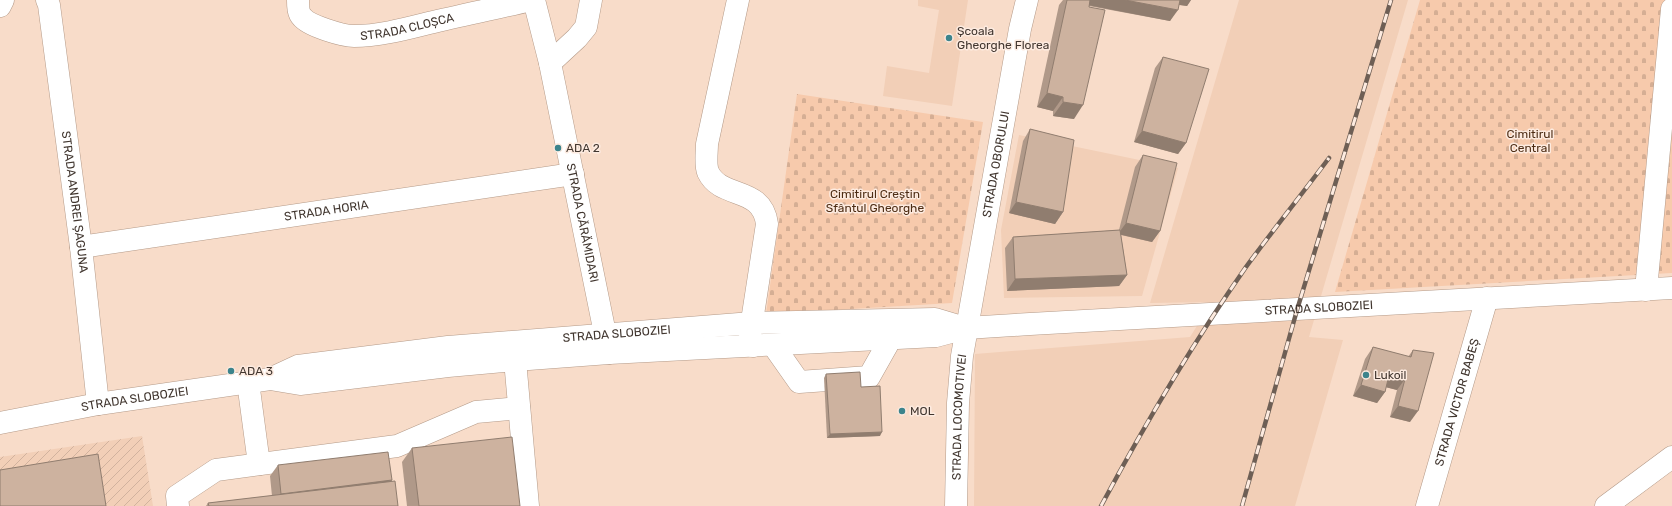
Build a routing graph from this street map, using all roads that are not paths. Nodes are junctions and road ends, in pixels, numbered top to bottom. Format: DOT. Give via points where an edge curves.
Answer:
graph roads {
  1 [pos="3,0"];
  2 [pos="47,0"];
  3 [pos="298,0"];
  4 [pos="533,0"];
  5 [pos="591,0"];
  6 [pos="738,0"];
  7 [pos="1028,0"];
  8 [pos="0,6"];
  9 [pos="1672,9"];
  10 [pos="550,63"];
  11 [pos="573,174"];
  12 [pos="81,247"];
  13 [pos="1672,288"];
  14 [pos="1646,290"];
  15 [pos="1487,298"];
  16 [pos="752,323"];
  17 [pos="966,328"];
  18 [pos="891,338"];
  19 [pos="607,344"];
  20 [pos="763,345"];
  21 [pos="515,360"];
  22 [pos="270,378"];
  23 [pos="248,382"];
  24 [pos="98,404"];
  25 [pos="519,408"];
  26 [pos="0,423"];
  27 [pos="1672,457"];
  28 [pos="259,464"];
  29 [pos="178,506"];
  30 [pos="528,506"];
  31 [pos="956,506"];
  32 [pos="1427,506"];
  33 [pos="1606,506"];
  1 -- 8 [label="street"];
  2 -- 12 [label="street, STRADA ANDREI ȘAGUNA"];
  3 -- 4 [label="street, STRADA CLOȘCA" via="299,11 306,21 352,36 402,29"];
  4 -- 10 [label="street, STRADA CĂRĂMIDARI"];
  5 -- 10 [label="street" via="586,27"];
  6 -- 16 [label="street" via="707,158 708,171 715,182 760,205 766,216 767,224"];
  7 -- 17 [label="street, STRADA OBORULUI" via="1020,28"];
  9 -- 14 [label="street"];
  10 -- 11 [label="street, STRADA CĂRĂMIDARI"];
  11 -- 12 [label="street, STRADA HORIA"];
  11 -- 19 [label="street, STRADA CĂRĂMIDARI"];
  12 -- 24 [label="street, STRADA ANDREI ȘAGUNA"];
  13 -- 14 [label="street, STRADA SLOBOZIEI"];
  14 -- 15 [label="street, STRADA SLOBOZIEI"];
  15 -- 17 [label="street, STRADA SLOBOZIEI"];
  15 -- 32 [label="street, STRADA VICTOR BABEȘ"];
  16 -- 17 [label="street, STRADA SLOBOZIEI" via="935,319"];
  16 -- 19 [label="street, STRADA SLOBOZIEI"];
  16 -- 20 [label="street" via="750,334"];
  17 -- 18 [label="street, STRADA SLOBOZIEI" via="936,336"];
  17 -- 31 [label="street, STRADA LOCOMOTIVEI" via="958,403"];
  18 -- 20 [label="street, STRADA SLOBOZIEI"];
  18 -- 20 [label="street" via="869,377 799,382"];
  19 -- 20 [label="street, STRADA SLOBOZIEI"];
  19 -- 21 [label="street, STRADA SLOBOZIEI"];
  19 -- 22 [label="street, STRADA SLOBOZIEI" via="448,347 298,366"];
  21 -- 22 [label="street, STRADA SLOBOZIEI" via="300,384"];
  21 -- 25 [label="street"];
  22 -- 23 [label="street, STRADA SLOBOZIEI"];
  23 -- 24 [label="street, STRADA SLOBOZIEI"];
  23 -- 28 [label="street"];
  24 -- 26 [label="street, STRADA SLOBOZIEI"];
  25 -- 28 [label="street" via="476,412 397,446"];
  25 -- 30 [label="street"];
  27 -- 33 [label="street"];
  28 -- 29 [label="street" via="216,470 177,496"];
}
